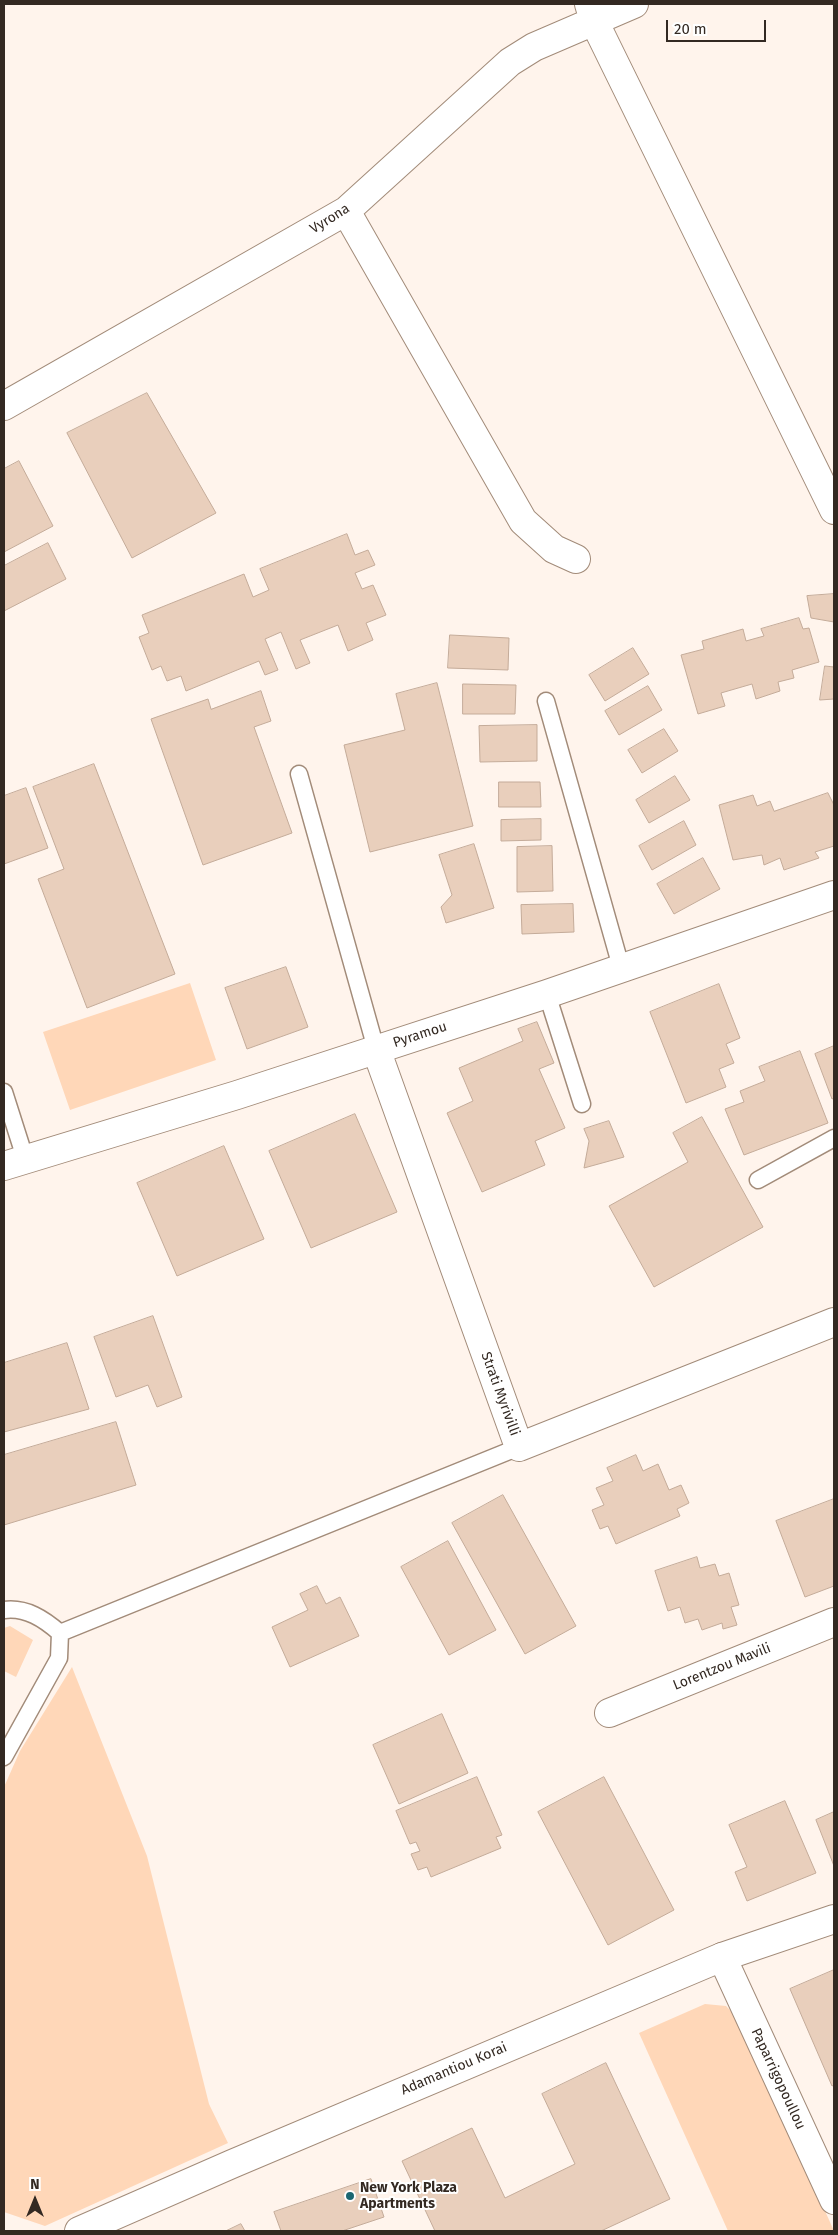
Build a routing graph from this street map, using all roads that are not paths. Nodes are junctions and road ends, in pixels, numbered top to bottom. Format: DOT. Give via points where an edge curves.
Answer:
graph roads {
  1 [pos="634,4"];
  2 [pos="591,12"];
  3 [pos="346,211"];
  4 [pos="4,406"];
  5 [pos="834,510"];
  6 [pos="576,559"];
  7 [pos="546,701"];
  8 [pos="299,774"];
  9 [pos="834,895"];
  10 [pos="621,967"];
  11 [pos="547,994"];
  12 [pos="376,1049"];
  13 [pos="4,1092"];
  14 [pos="582,1104"];
  15 [pos="834,1138"];
  16 [pos="15,1162"];
  17 [pos="758,1180"];
  18 [pos="834,1322"];
  19 [pos="519,1447"];
  20 [pos="4,1610"];
  21 [pos="834,1622"];
  22 [pos="60,1633"];
  23 [pos="609,1713"];
  24 [pos="4,1757"];
  25 [pos="834,1919"];
  26 [pos="722,1957"];
  27 [pos="834,2200"];
  28 [pos="79,2231"];
  1 -- 2 [label="street, Vyrona"];
  2 -- 3 [label="street, Vyrona" via="510,62"];
  2 -- 5 [label="street"];
  3 -- 4 [label="street, Vyrona"];
  3 -- 6 [label="street" via="522,520 554,549"];
  7 -- 10 [label="lane"];
  8 -- 12 [label="lane"];
  9 -- 10 [label="street, Pyramou"];
  10 -- 11 [label="street, Pyramou"];
  11 -- 12 [label="street, Pyramou"];
  11 -- 14 [label="lane"];
  12 -- 16 [label="street, Pyramou"];
  12 -- 19 [label="street, Strati Myrivilli"];
  13 -- 16 [label="lane"];
  15 -- 17 [label="lane"];
  18 -- 19 [label="street, Strati Myrivilli"];
  19 -- 22 [label="lane"];
  20 -- 22 [label="lane" via="27,1612 45,1620"];
  21 -- 23 [label="street, Lorentzou Mavili"];
  22 -- 24 [label="lane" via="59,1658"];
  25 -- 26 [label="street, Adamantiou Korai"];
  26 -- 27 [label="street, Paparrigopoullou"];
  26 -- 28 [label="street, Adamantiou Korai"];
}
